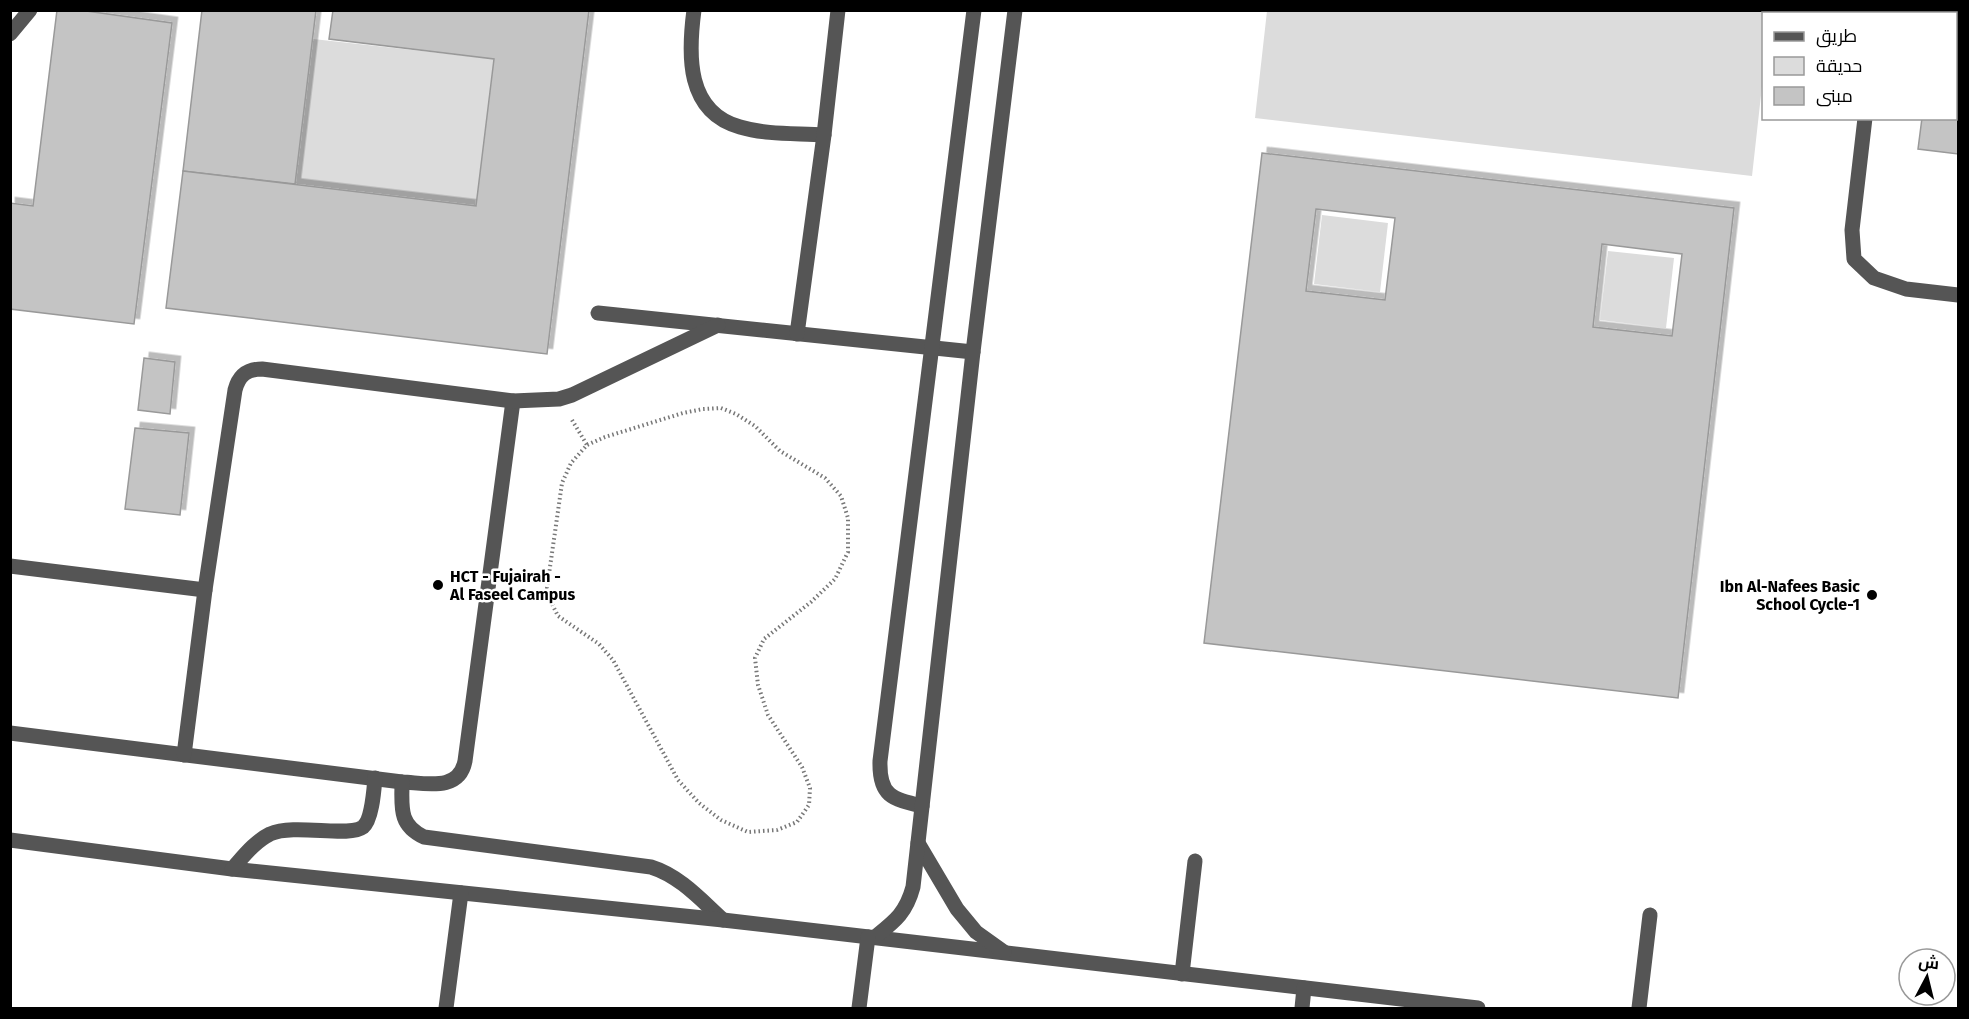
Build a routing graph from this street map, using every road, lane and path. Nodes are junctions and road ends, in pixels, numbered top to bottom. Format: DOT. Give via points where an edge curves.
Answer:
graph roads {
  1 [pos="30,10"];
  2 [pos="694,10"];
  3 [pos="838,10"];
  4 [pos="974,10"];
  5 [pos="1015,10"];
  6 [pos="10,34"];
  7 [pos="1865,120"];
  8 [pos="824,135"];
  9 [pos="1959,295"];
  10 [pos="598,313"];
  11 [pos="718,325"];
  12 [pos="797,334"];
  13 [pos="930,348"];
  14 [pos="972,352"];
  15 [pos="513,401"];
  16 [pos="10,566"];
  17 [pos="206,590"];
  18 [pos="10,733"];
  19 [pos="184,755"];
  20 [pos="375,778"];
  21 [pos="402,782"];
  22 [pos="699,803"];
  23 [pos="922,806"];
  24 [pos="10,840"];
  25 [pos="918,843"];
  26 [pos="1195,861"];
  27 [pos="232,869"];
  28 [pos="461,893"];
  29 [pos="1650,915"];
  30 [pos="723,920"];
  31 [pos="871,937"];
  32 [pos="1007,954"];
  33 [pos="1182,974"];
  34 [pos="1304,988"];
  35 [pos="446,1008"];
  36 [pos="859,1008"];
  37 [pos="1302,1008"];
  38 [pos="1478,1008"];
  39 [pos="1639,1008"];
  1 -- 6 [label="street"];
  2 -- 8 [label="street" via="691,70 699,96 718,117 740,127"];
  3 -- 8 [label="street"];
  4 -- 13 [label="street"];
  5 -- 14 [label="street"];
  7 -- 9 [label="street" via="1852,230 1854,259 1874,278 1906,289"];
  8 -- 12 [label="street"];
  10 -- 11 [label="street"];
  11 -- 12 [label="street"];
  11 -- 15 [label="street" via="572,395"];
  12 -- 13 [label="street"];
  13 -- 14 [label="street"];
  13 -- 23 [label="street" via="880,777 886,791 898,800"];
  14 -- 23 [label="street"];
  15 -- 17 [label="street" via="262,369 244,373 235,390"];
  15 -- 21 [label="street" via="464,768 448,783"];
  16 -- 17 [label="street"];
  17 -- 19 [label="street"];
  18 -- 19 [label="street"];
  19 -- 20 [label="street"];
  20 -- 21 [label="street"];
  20 -- 27 [label="street" via="368,821 362,828 281,830 256,843"];
  21 -- 30 [label="street" via="404,818 424,837 662,870"];
  22 -- 22 [label="path" via="678,780 613,660 599,644 558,616 547,588 562,483 571,462 587,445 683,413 721,408 755,426 780,451 825,478 841,496 848,518 848,552 835,579 764,639 755,658 758,685 768,715 802,767 810,788 809,805 797,822 777,830 748,832 721,820"];
  23 -- 25 [label="street"];
  24 -- 27 [label="street"];
  25 -- 31 [label="street" via="908,905"];
  25 -- 32 [label="street" via="969,924"];
  26 -- 33 [label="street"];
  27 -- 28 [label="street"];
  28 -- 30 [label="street"];
  28 -- 35 [label="street"];
  29 -- 39 [label="street"];
  30 -- 31 [label="street"];
  31 -- 32 [label="street"];
  31 -- 36 [label="street"];
  32 -- 33 [label="street"];
  33 -- 34 [label="street"];
  34 -- 37 [label="street"];
  34 -- 38 [label="street"];
}
